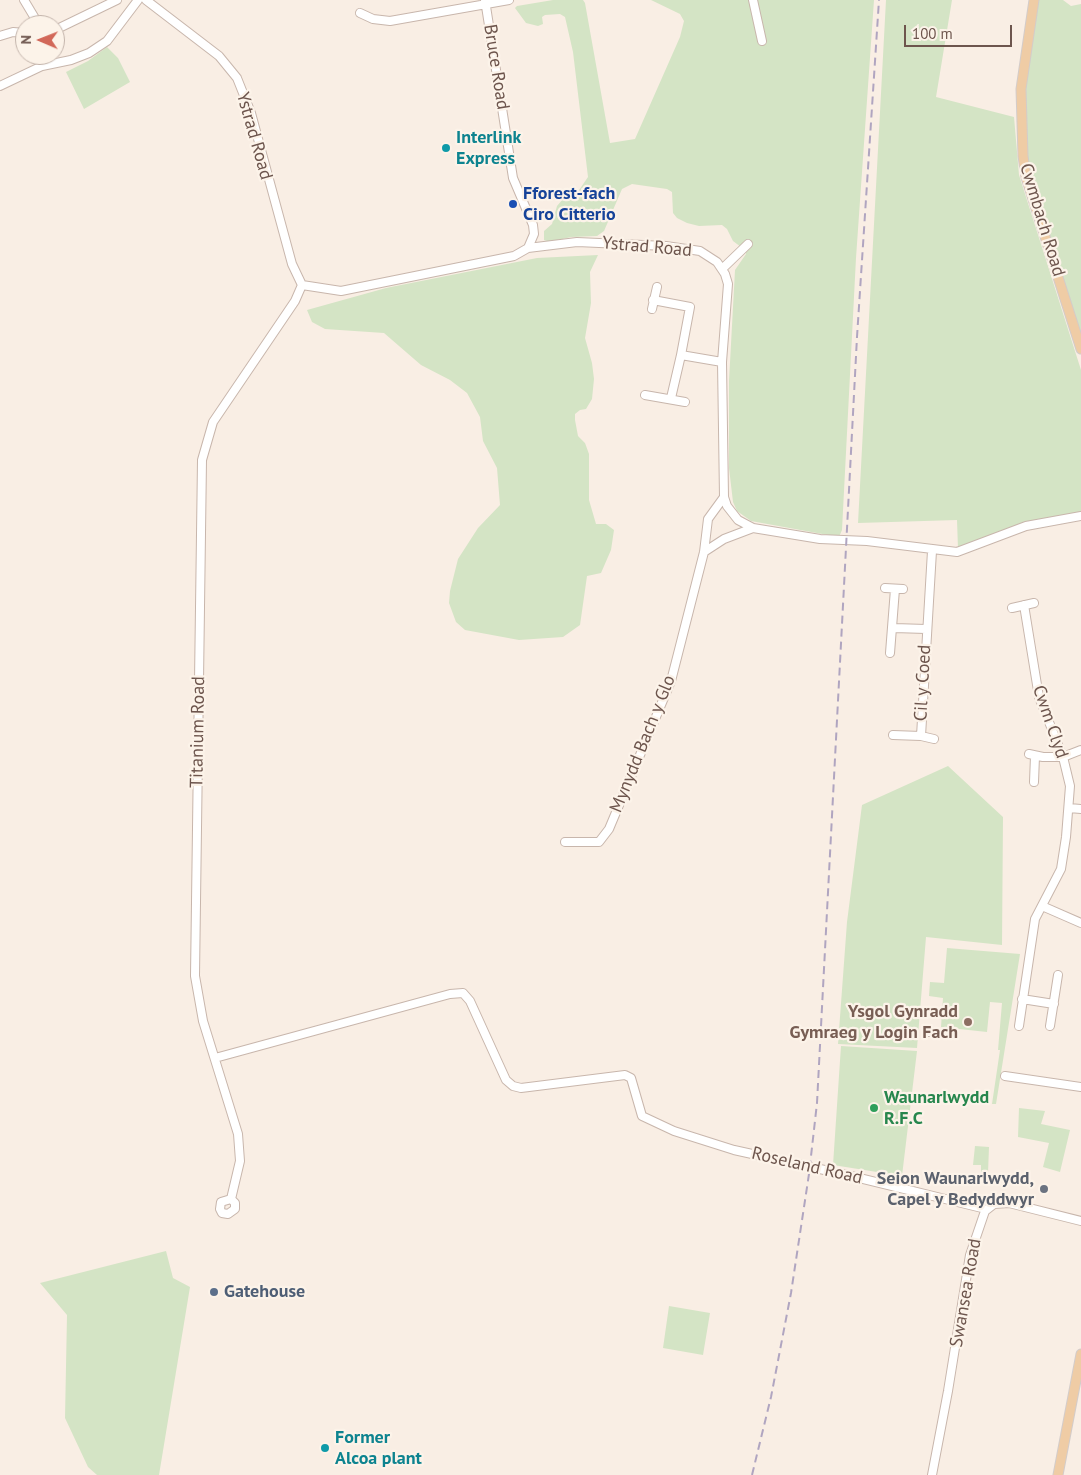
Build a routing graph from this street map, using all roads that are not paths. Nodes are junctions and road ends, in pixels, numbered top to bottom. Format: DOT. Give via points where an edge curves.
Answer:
graph roads {
  1 [pos="24,0"];
  2 [pos="117,0"];
  3 [pos="138,0"];
  4 [pos="146,0"];
  5 [pos="509,0"];
  6 [pos="753,0"];
  7 [pos="1034,0"];
  8 [pos="485,2"];
  9 [pos="360,13"];
  10 [pos="33,15"];
  11 [pos="65,25"];
  12 [pos="15,32"];
  13 [pos="0,36"];
  14 [pos="762,42"];
  15 [pos="0,86"];
  16 [pos="748,244"];
  17 [pos="528,248"];
  18 [pos="722,269"];
  19 [pos="302,285"];
  20 [pos="656,287"];
  21 [pos="653,300"];
  22 [pos="652,309"];
  23 [pos="1081,349"];
  24 [pos="681,355"];
  25 [pos="722,362"];
  26 [pos="645,395"];
  27 [pos="671,398"];
  28 [pos="685,402"];
  29 [pos="724,497"];
  30 [pos="1081,516"];
  31 [pos="753,528"];
  32 [pos="932,551"];
  33 [pos="704,552"];
  34 [pos="885,588"];
  35 [pos="1034,603"];
  36 [pos="1024,605"];
  37 [pos="1012,608"];
  38 [pos="894,628"];
  39 [pos="926,629"];
  40 [pos="890,653"];
  41 [pos="893,735"];
  42 [pos="921,736"];
  43 [pos="934,740"];
  44 [pos="1081,750"];
  45 [pos="1063,757"];
  46 [pos="1034,782"];
  47 [pos="1069,808"];
  48 [pos="1081,809"];
  49 [pos="565,842"];
  50 [pos="1042,906"];
  51 [pos="1081,923"];
  52 [pos="1058,975"];
  53 [pos="1022,999"];
  54 [pos="1054,1004"];
  55 [pos="1019,1026"];
  56 [pos="1050,1026"];
  57 [pos="215,1058"];
  58 [pos="1005,1076"];
  59 [pos="1081,1087"];
  60 [pos="232,1199"];
  61 [pos="985,1211"];
  62 [pos="1081,1221"];
  63 [pos="1081,1354"];
  64 [pos="932,1475"];
  65 [pos="1058,1475"];
  1 -- 10 [label="street"];
  2 -- 11 [label="street"];
  3 -- 15 [label="street" via="107,41 89,54 42,66"];
  4 -- 19 [label="street, Ystrad Road" via="219,56 237,78 251,113 292,264"];
  5 -- 8 [label="street"];
  6 -- 14 [label="street"];
  7 -- 23 [label="main road, Cwmbach Road" via="1021,89 1023,156 1026,177"];
  8 -- 9 [label="street" via="390,20 373,19"];
  8 -- 17 [label="street, Bruce Road" via="513,178 533,225 534,234"];
  12 -- 13 [label="street"];
  16 -- 18 [label="street"];
  17 -- 18 [label="street, Ystrad Road" via="590,242 666,246 700,251"];
  17 -- 19 [label="street, Ystrad Road" via="514,256 341,291"];
  18 -- 25 [label="street" via="729,292"];
  19 -- 57 [label="street, Titanium Road" via="295,301 213,422 202,460 195,976 203,1021"];
  20 -- 21 [label="street"];
  21 -- 22 [label="street"];
  21 -- 24 [label="street" via="691,303"];
  24 -- 25 [label="street"];
  24 -- 27 [label="street"];
  25 -- 29 [label="street"];
  26 -- 27 [label="street"];
  27 -- 28 [label="street"];
  29 -- 31 [label="street" via="738,520"];
  29 -- 33 [label="street, Mynydd Bach y Glo" via="708,519"];
  30 -- 32 [label="street" via="1026,526 957,552"];
  31 -- 32 [label="street"];
  31 -- 33 [label="street" via="724,539"];
  32 -- 39 [label="street, Cil y Coed"];
  33 -- 49 [label="street, Mynydd Bach y Glo" via="671,681 609,829 599,842"];
  34 -- 38 [label="street, Cil y Coed" via="899,589"];
  35 -- 36 [label="street"];
  36 -- 37 [label="street"];
  36 -- 45 [label="street, Cwm Clyd" via="1039,697"];
  38 -- 39 [label="street, Cil y Coed"];
  38 -- 40 [label="street, Cil y Coed"];
  39 -- 42 [label="street, Cil y Coed"];
  41 -- 42 [label="street, Cil y Coed"];
  42 -- 43 [label="street, Cil y Coed"];
  44 -- 45 [label="street"];
  45 -- 46 [label="street" via="1032,755"];
  45 -- 47 [label="street, Cwm Clyd" via="1070,786"];
  47 -- 48 [label="street"];
  47 -- 50 [label="street, Cwm Clyd" via="1061,869"];
  50 -- 51 [label="street"];
  50 -- 53 [label="street, Cwm Clyd" via="1035,919"];
  52 -- 54 [label="street"];
  53 -- 54 [label="street"];
  53 -- 55 [label="street, Cwm Clyd"];
  54 -- 56 [label="street"];
  57 -- 60 [label="street, Titanium Road" via="240,1144"];
  57 -- 61 [label="street, Roseland Road" via="463,993 506,1080 513,1086 521,1088 625,1075 630,1078 642,1116 674,1131 726,1147"];
  58 -- 59 [label="street" via="1013,1081"];
  61 -- 62 [label="street" via="994,1204 1009,1203"];
  61 -- 64 [label="street, Swansea Road" via="970,1255"];
  63 -- 65 [label="main road"];
}
